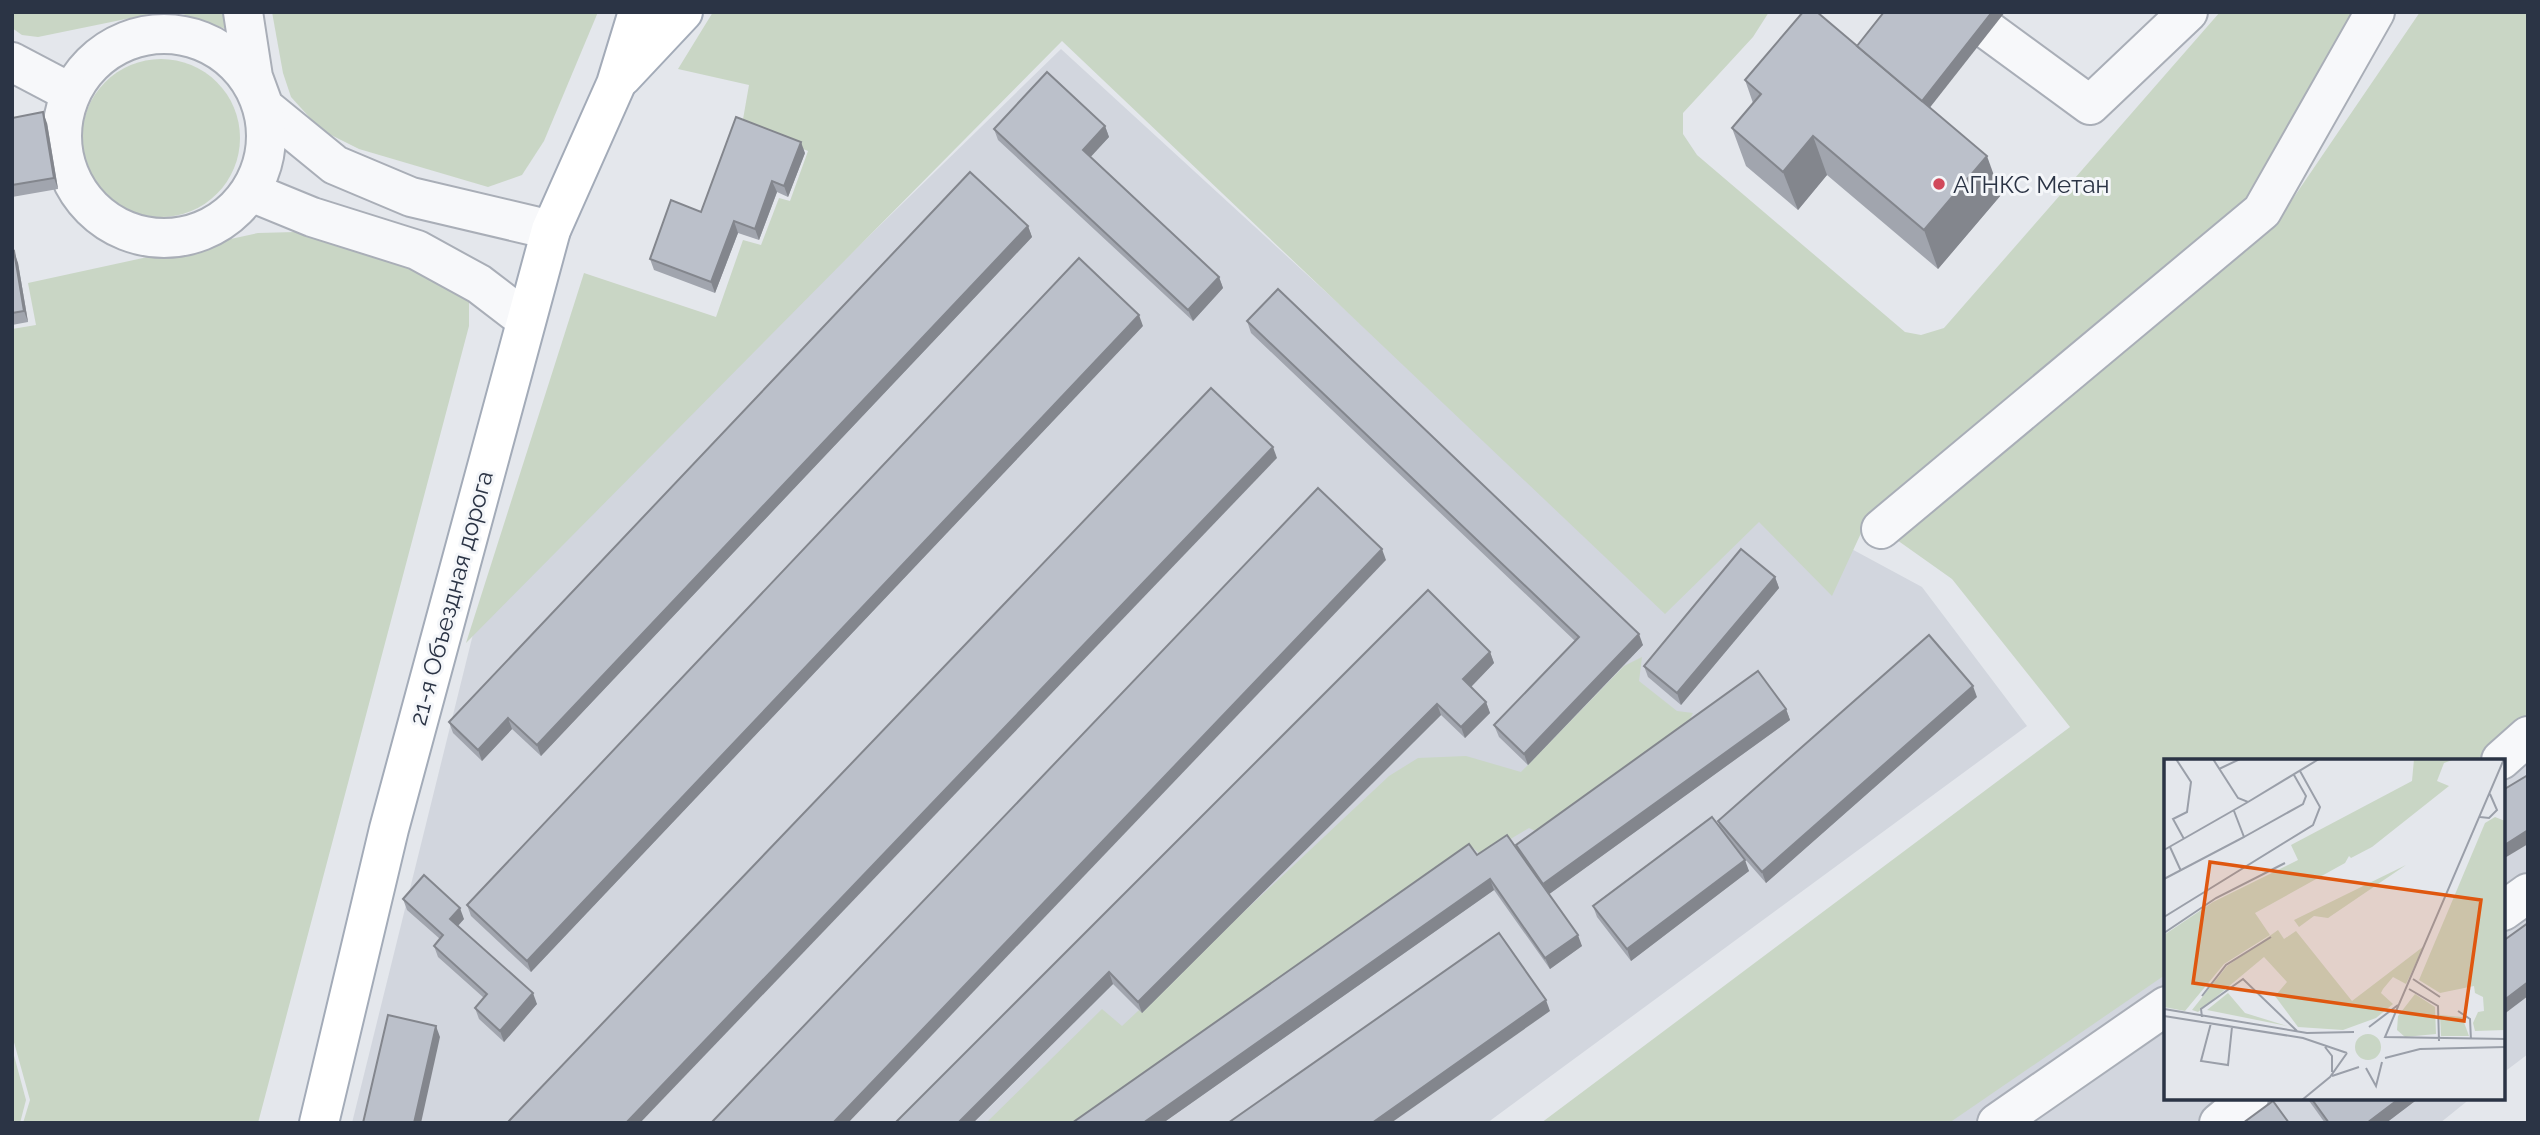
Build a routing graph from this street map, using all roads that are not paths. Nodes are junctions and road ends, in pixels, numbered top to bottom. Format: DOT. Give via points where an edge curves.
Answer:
graph roads {
  1 [pos="243,12"];
  2 [pos="637,12"];
  3 [pos="682,12"];
  4 [pos="1963,12"];
  5 [pos="2188,12"];
  6 [pos="2375,12"];
  7 [pos="12,62"];
  8 [pos="616,84"];
  9 [pos="69,92"];
  10 [pos="264,107"];
  11 [pos="251,192"];
  12 [pos="551,230"];
  13 [pos="526,320"];
  14 [pos="1881,529"];
  15 [pos="2528,736"];
  16 [pos="2503,759"];
  17 [pos="2528,893"];
  18 [pos="2505,910"];
  19 [pos="2164,1007"];
  20 [pos="2247,1100"];
  21 [pos="319,1123"];
  22 [pos="1997,1123"];
  23 [pos="2219,1123"];
  1 -- 10 [label="lane" via="253,77"];
  2 -- 8 [label="main road"];
  3 -- 8 [label="main road"];
  4 -- 5 [label="lane" via="2090,105"];
  6 -- 14 [label="lane" via="2262,211"];
  7 -- 9 [label="lane"];
  8 -- 12 [label="main road, 21-я Объездная дорога"];
  9 -- 10 [label="lane" via="101,53 146,33 197,37 239,64"];
  9 -- 11 [label="lane" via="60,142 75,191 113,226 163,239 201,230 213,227"];
  10 -- 11 [label="lane" via="268,136 263,166"];
  10 -- 12 [label="lane" via="335,165 411,197"];
  11 -- 13 [label="lane" via="416,250 479,284"];
  12 -- 13 [label="main road, 21-я Объездная дорога"];
  13 -- 21 [label="main road, 21-я Объездная дорога" via="393,816"];
  15 -- 16 [label="lane"];
  17 -- 18 [label="lane"];
  19 -- 22 [label="lane"];
  20 -- 23 [label="lane"];
}
